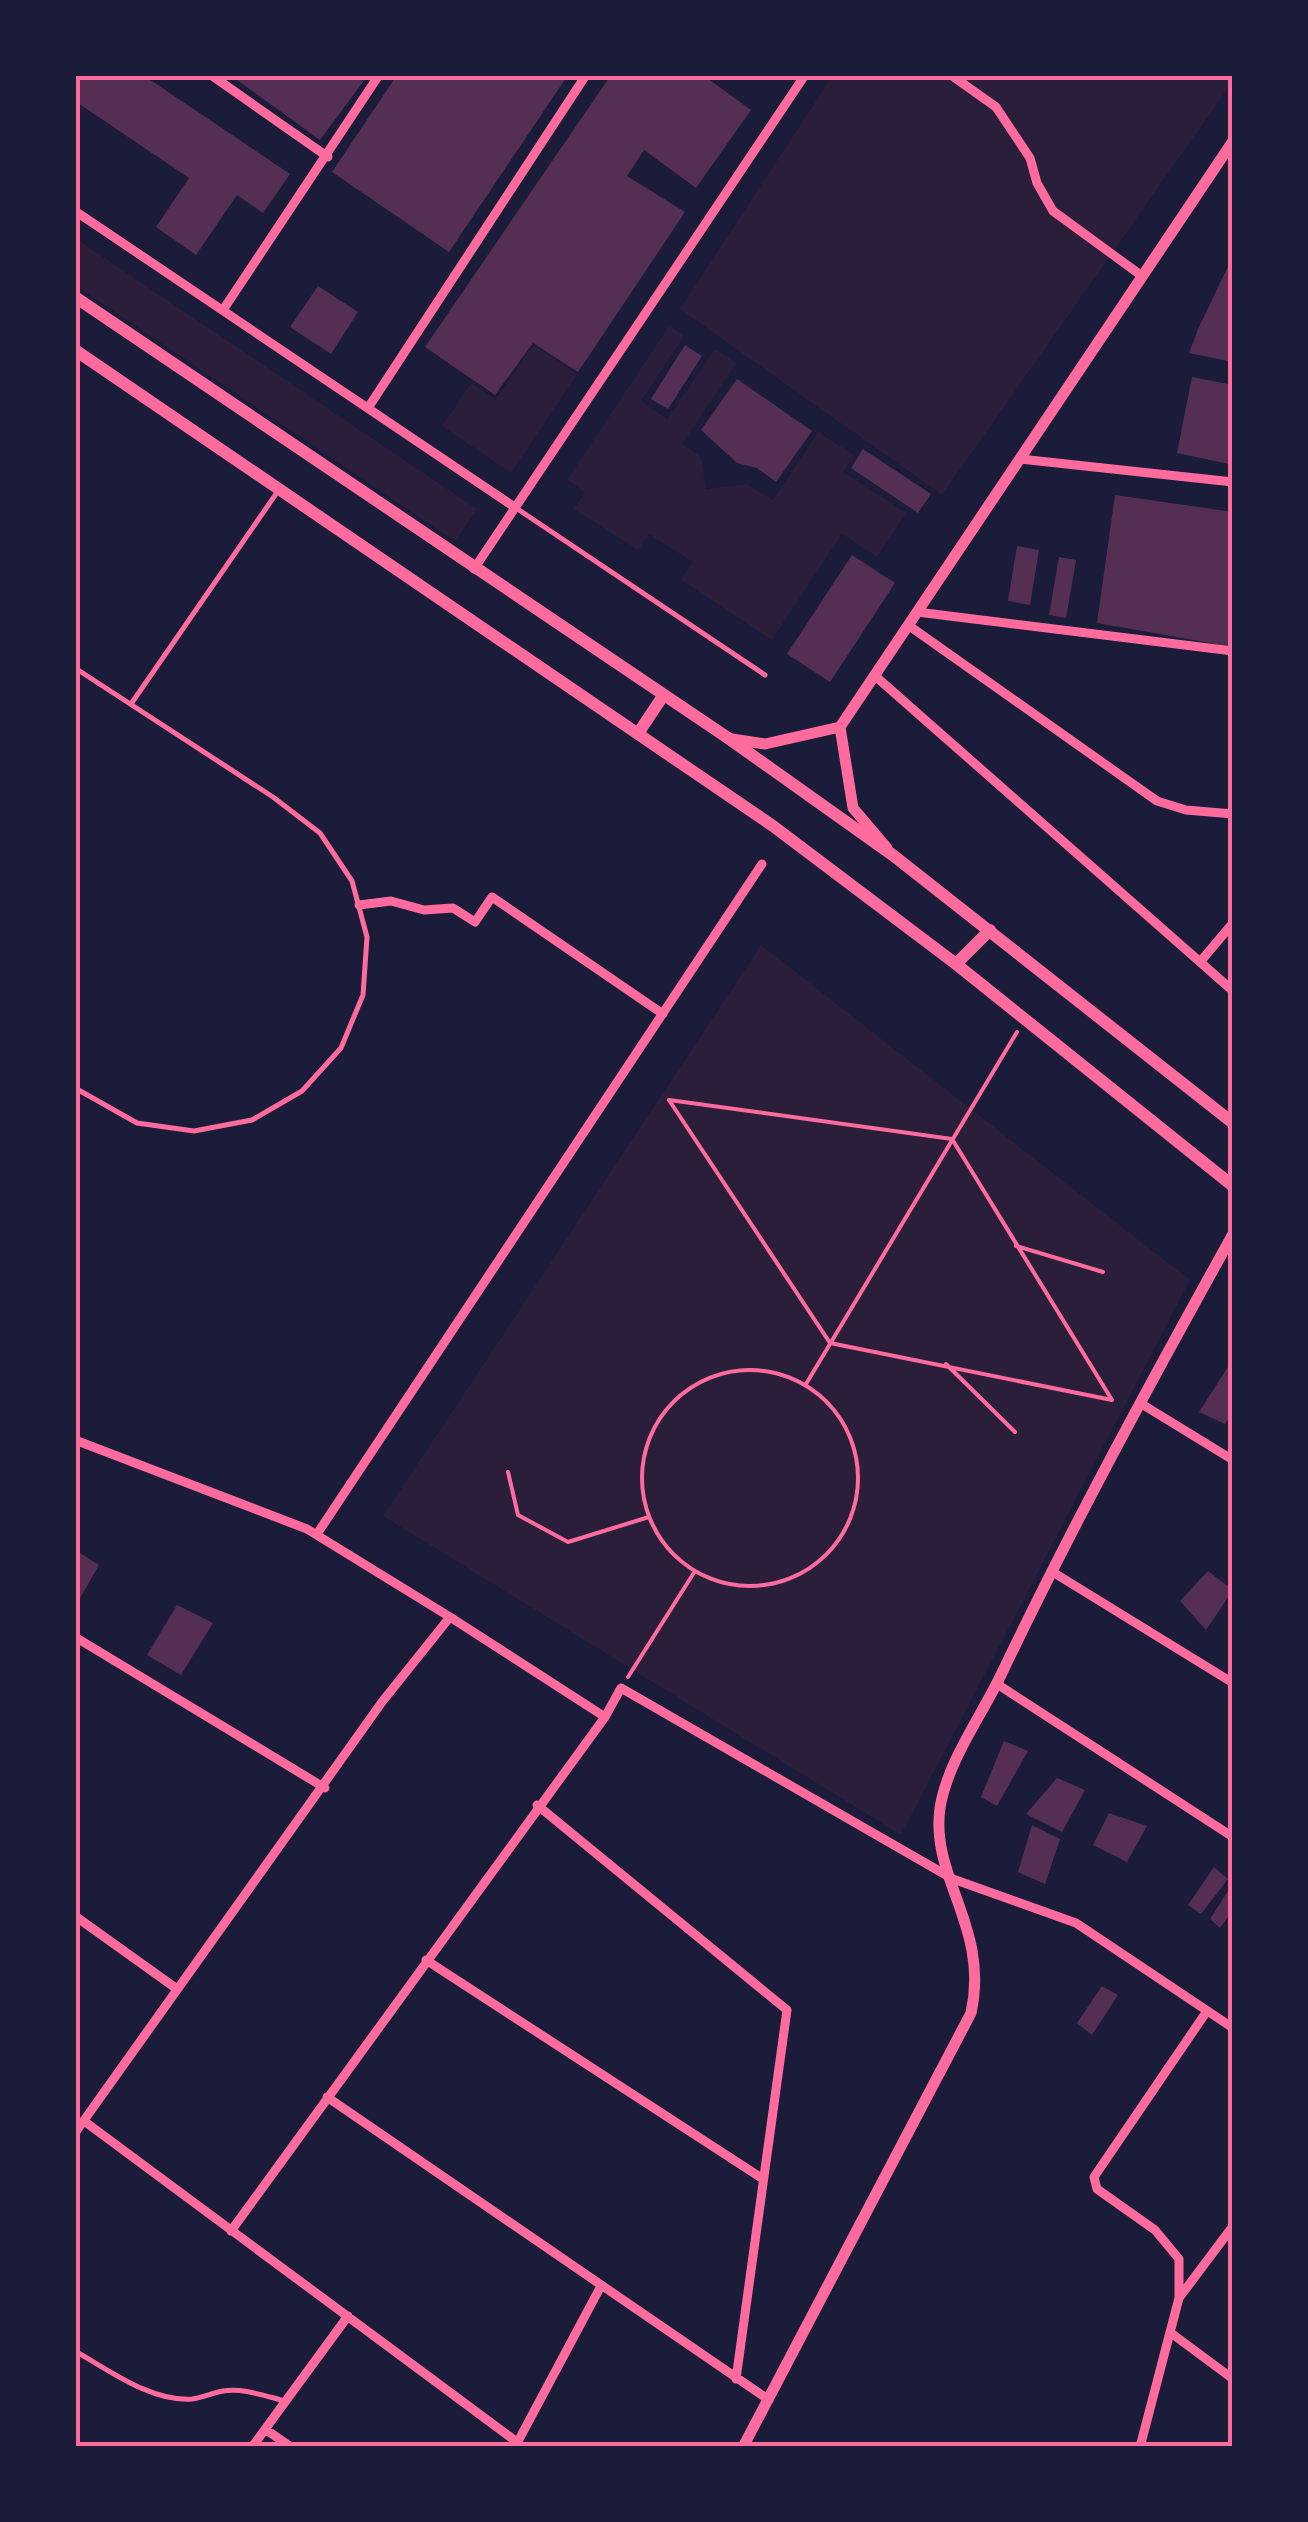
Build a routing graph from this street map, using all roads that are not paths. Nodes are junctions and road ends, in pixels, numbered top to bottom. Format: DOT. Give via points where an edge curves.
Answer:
graph roads {
  1 [pos="210,75"];
  2 [pos="379,75"];
  3 [pos="586,75"];
  4 [pos="805,75"];
  5 [pos="951,75"];
  6 [pos="1233,141"];
  7 [pos="1229,153"];
  8 [pos="328,157"];
  9 [pos="75,211"];
  10 [pos="1142,276"];
  11 [pos="75,298"];
  12 [pos="222,310"];
  13 [pos="75,350"];
  14 [pos="368,408"];
  15 [pos="1020,459"];
  16 [pos="1233,482"];
  17 [pos="279,488"];
  18 [pos="516,508"];
  19 [pos="474,568"];
  20 [pos="916,612"];
  21 [pos="908,626"];
  22 [pos="1233,651"];
  23 [pos="75,668"];
  24 [pos="765,674"];
  25 [pos="874,675"];
  26 [pos="663,696"];
  27 [pos="130,705"];
  28 [pos="840,727"];
  29 [pos="639,732"];
  30 [pos="728,738"];
  31 [pos="1233,814"];
  32 [pos="894,856"];
  33 [pos="762,864"];
  34 [pos="359,905"];
  35 [pos="1233,923"];
  36 [pos="990,930"];
  37 [pos="1200,962"];
  38 [pos="956,964"];
  39 [pos="1233,991"];
  40 [pos="662,1014"];
  41 [pos="75,1088"];
  42 [pos="1233,1123"];
  43 [pos="1233,1186"];
  44 [pos="1233,1234"];
  45 [pos="1140,1403"];
  46 [pos="75,1440"];
  47 [pos="1233,1460"];
  48 [pos="317,1534"];
  49 [pos="1051,1570"];
  50 [pos="450,1617"];
  51 [pos="75,1637"];
  52 [pos="1233,1683"];
  53 [pos="996,1684"];
  54 [pos="605,1717"];
  55 [pos="325,1788"];
  56 [pos="537,1805"];
  57 [pos="1233,1838"];
  58 [pos="953,1879"];
  59 [pos="75,1916"];
  60 [pos="426,1960"];
  61 [pos="177,1989"];
  62 [pos="1207,2011"];
  63 [pos="1233,2028"];
  64 [pos="328,2097"];
  65 [pos="84,2121"];
  66 [pos="75,2133"];
  67 [pos="763,2179"];
  68 [pos="1233,2226"];
  69 [pos="232,2231"];
  70 [pos="601,2286"];
  71 [pos="1179,2298"];
  72 [pos="348,2316"];
  73 [pos="1171,2333"];
  74 [pos="75,2351"];
  75 [pos="736,2379"];
  76 [pos="1233,2380"];
  77 [pos="769,2400"];
  78 [pos="285,2401"];
  79 [pos="265,2428"];
  80 [pos="516,2445"];
  81 [pos="252,2447"];
  82 [pos="291,2447"];
  83 [pos="743,2447"];
  84 [pos="1140,2447"];
  1 -- 8 [label="street"];
  2 -- 8 [label="street"];
  3 -- 14 [label="street"];
  4 -- 18 [label="street"];
  5 -- 10 [label="street" via="996,107 1030,158 1052,211"];
  6 -- 7 [label="street"];
  7 -- 10 [label="street"];
  8 -- 12 [label="street"];
  9 -- 12 [label="street"];
  10 -- 15 [label="street"];
  11 -- 19 [label="main road"];
  12 -- 14 [label="street"];
  13 -- 17 [label="main road"];
  14 -- 18 [label="street"];
  15 -- 16 [label="street"];
  15 -- 20 [label="street"];
  17 -- 27 [label="lane"];
  17 -- 29 [label="main road"];
  18 -- 19 [label="street"];
  18 -- 24 [label="lane"];
  19 -- 26 [label="main road"];
  20 -- 21 [label="street"];
  20 -- 22 [label="street"];
  21 -- 25 [label="street"];
  21 -- 31 [label="street" via="1157,801"];
  23 -- 27 [label="lane"];
  25 -- 28 [label="street"];
  25 -- 37 [label="street"];
  26 -- 29 [label="main road"];
  26 -- 30 [label="main road"];
  27 -- 34 [label="lane" via="320,832 352,881"];
  28 -- 30 [label="street" via="765,744"];
  28 -- 32 [label="street" via="853,808"];
  29 -- 38 [label="main road"];
  30 -- 32 [label="main road"];
  32 -- 36 [label="main road"];
  33 -- 40 [label="street"];
  34 -- 40 [label="street" via="392,901 424,910 453,908 476,922 492,897"];
  34 -- 41 [label="lane" via="368,937 363,994 341,1048 302,1091 252,1120 194,1131 137,1123"];
  35 -- 37 [label="street"];
  36 -- 38 [label="main road"];
  36 -- 42 [label="main road"];
  37 -- 39 [label="street"];
  38 -- 43 [label="main road"];
  40 -- 48 [label="street"];
  44 -- 45 [label="street"];
  45 -- 47 [label="street"];
  45 -- 49 [label="street"];
  46 -- 48 [label="street"];
  48 -- 50 [label="street"];
  49 -- 52 [label="street"];
  49 -- 53 [label="street"];
  50 -- 54 [label="street"];
  50 -- 55 [label="street"];
  51 -- 55 [label="street"];
  53 -- 57 [label="street"];
  53 -- 58 [label="street" via="940,1805 940,1844"];
  54 -- 56 [label="street"];
  54 -- 58 [label="street" via="621,1688"];
  55 -- 61 [label="street"];
  56 -- 60 [label="street"];
  56 -- 67 [label="street" via="786,2010"];
  58 -- 62 [label="street" via="1076,1923"];
  58 -- 77 [label="street" via="977,1967 972,2014"];
  59 -- 61 [label="street"];
  60 -- 64 [label="street"];
  60 -- 67 [label="street"];
  61 -- 65 [label="street"];
  62 -- 63 [label="street"];
  62 -- 71 [label="street" via="1094,2176 1097,2189 1155,2230 1179,2259"];
  64 -- 69 [label="street"];
  64 -- 70 [label="street"];
  65 -- 66 [label="street"];
  65 -- 69 [label="street"];
  67 -- 75 [label="street"];
  68 -- 71 [label="street"];
  69 -- 72 [label="street"];
  70 -- 75 [label="street"];
  70 -- 80 [label="street"];
  71 -- 73 [label="street"];
  72 -- 78 [label="street"];
  72 -- 80 [label="street"];
  73 -- 76 [label="street"];
  73 -- 84 [label="street"];
  74 -- 78 [label="lane" via="167,2396 191,2399 226,2390"];
  75 -- 77 [label="street"];
  77 -- 83 [label="street"];
  78 -- 79 [label="street"];
  79 -- 81 [label="street"];
  79 -- 82 [label="street"];
}
